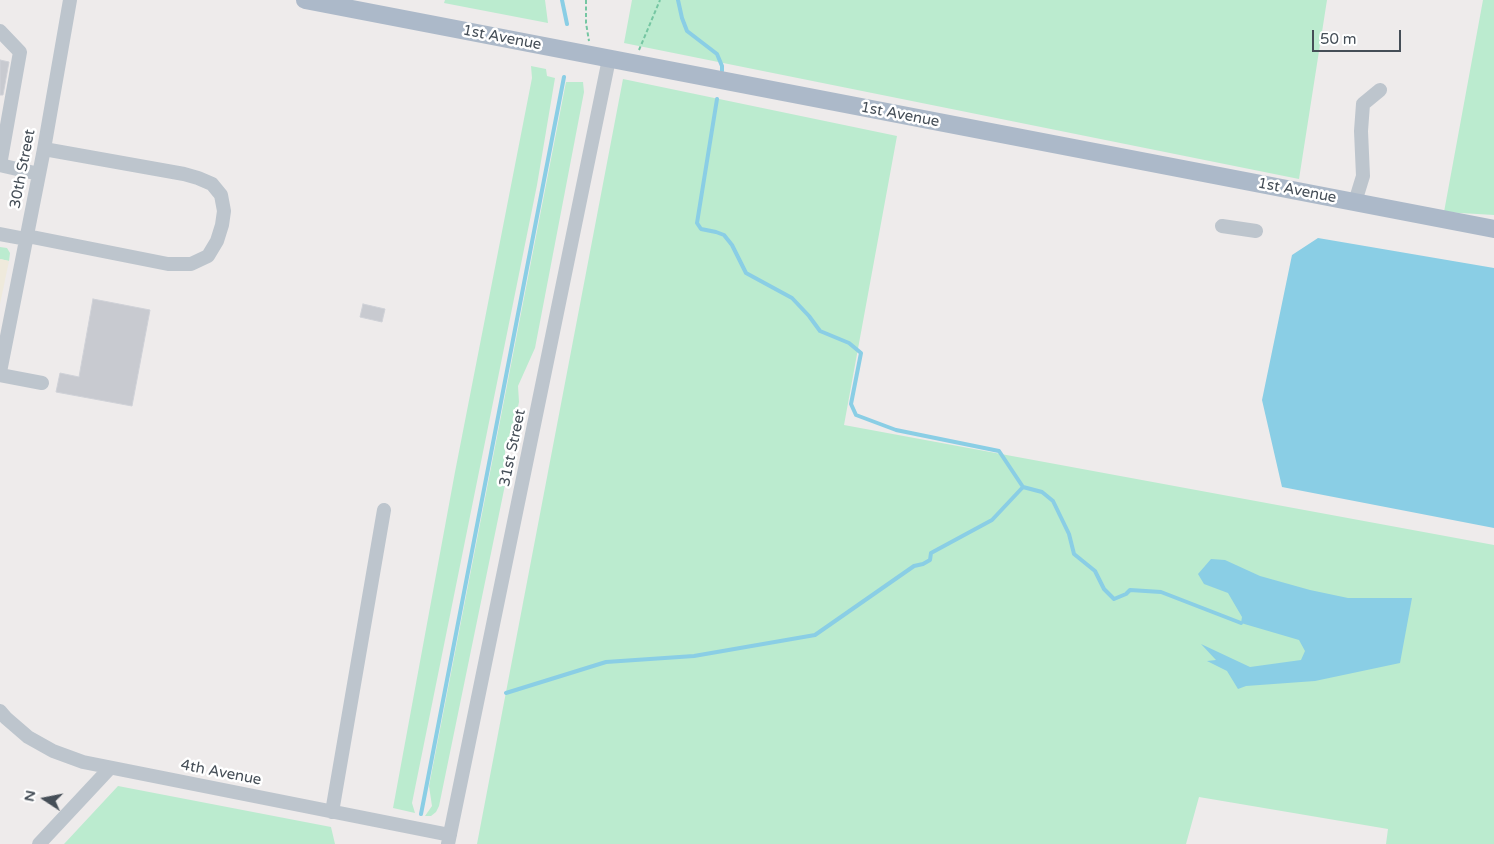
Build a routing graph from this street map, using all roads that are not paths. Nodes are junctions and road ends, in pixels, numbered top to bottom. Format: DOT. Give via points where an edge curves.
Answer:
graph roads {
  1 [pos="70,0"];
  2 [pos="305,0"];
  3 [pos="364,6"];
  4 [pos="0,30"];
  5 [pos="609,59"];
  6 [pos="1380,90"];
  7 [pos="44,149"];
  8 [pos="39,174"];
  9 [pos="1354,202"];
  10 [pos="1222,226"];
  11 [pos="1494,229"];
  12 [pos="1256,231"];
  13 [pos="0,234"];
  14 [pos="27,238"];
  15 [pos="0,374"];
  16 [pos="42,383"];
  17 [pos="384,510"];
  18 [pos="0,711"];
  19 [pos="110,768"];
  20 [pos="332,812"];
  21 [pos="449,840"];
  22 [pos="39,844"];
  1 -- 7 [label="street, 30th Street"];
  2 -- 3 [label="main road, 1st Avenue"];
  3 -- 5 [label="main road, 1st Avenue"];
  4 -- 8 [label="street" via="20,52 0,165"];
  5 -- 9 [label="main road, 1st Avenue"];
  5 -- 21 [label="street, 31st Street"];
  6 -- 9 [label="street" via="1363,104 1363,176"];
  7 -- 8 [label="street, 30th Street"];
  7 -- 14 [label="street" via="198,178 212,184 221,195 222,225 208,256 191,264 168,264"];
  8 -- 14 [label="street, 30th Street"];
  9 -- 11 [label="main road, 1st Avenue"];
  10 -- 12 [label="street"];
  13 -- 14 [label="street"];
  14 -- 15 [label="street, 30th Street"];
  15 -- 16 [label="street"];
  17 -- 20 [label="street"];
  18 -- 19 [label="street, 4th Avenue" via="28,737 53,751"];
  19 -- 20 [label="street, 4th Avenue"];
  19 -- 22 [label="street"];
  20 -- 21 [label="street, 4th Avenue"];
}
